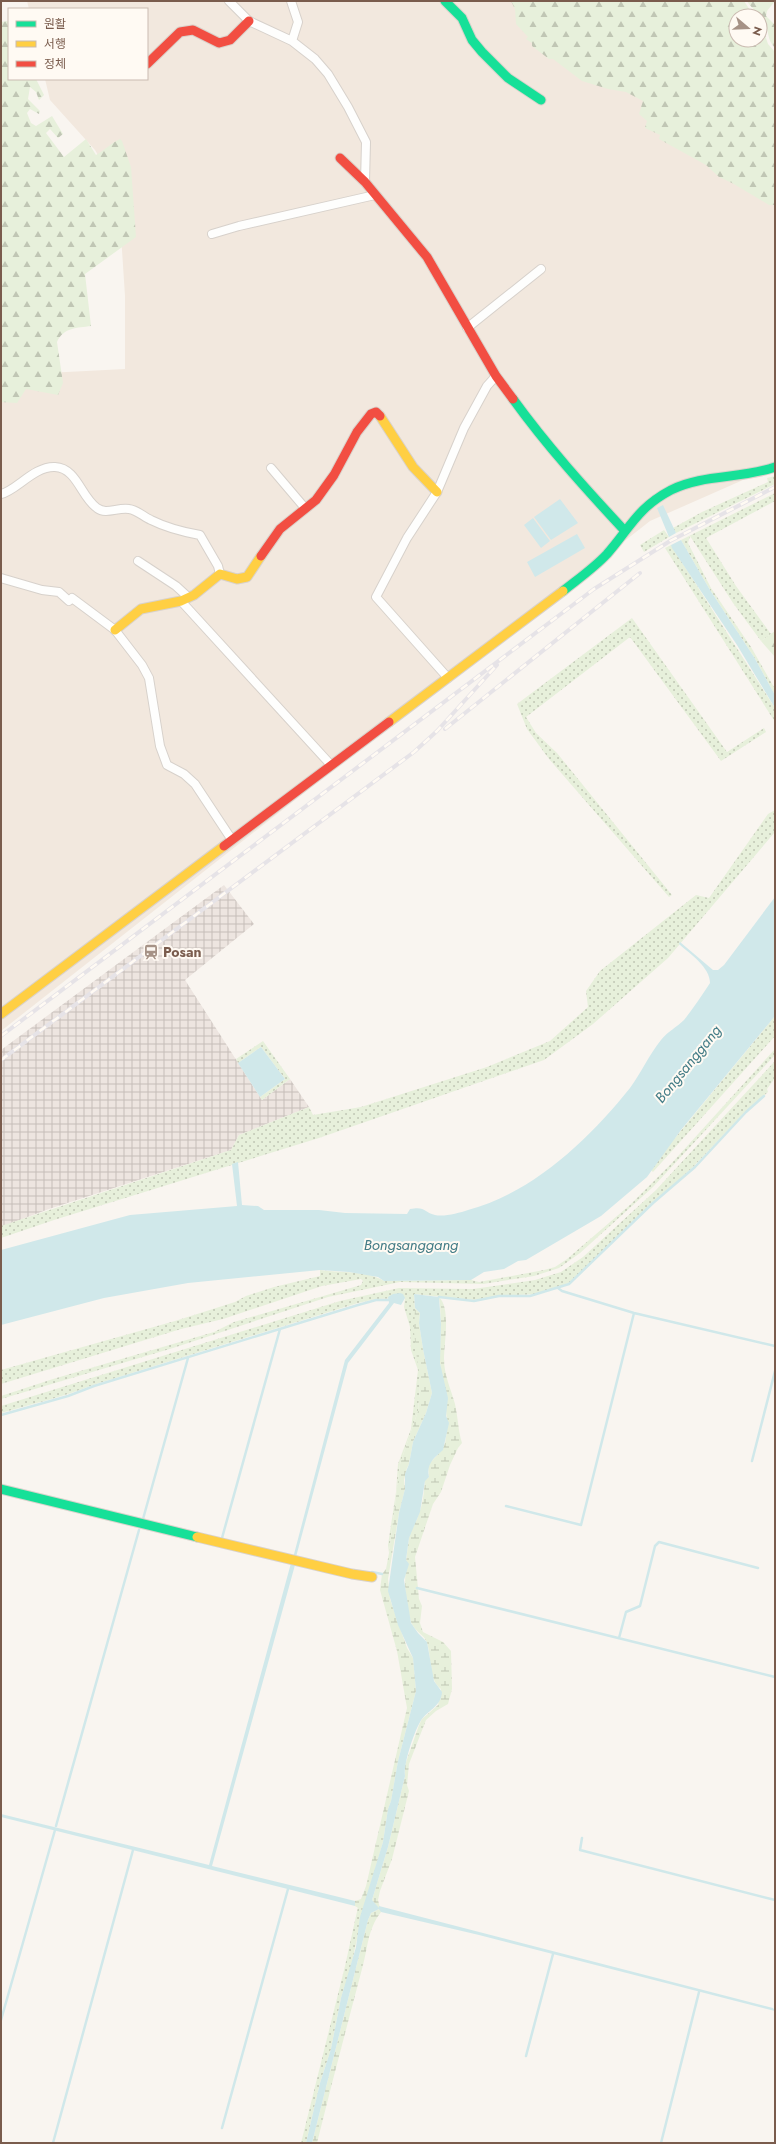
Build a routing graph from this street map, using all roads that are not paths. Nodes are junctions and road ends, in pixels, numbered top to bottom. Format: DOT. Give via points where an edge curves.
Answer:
graph roads {
  1 [pos="229,1"];
  2 [pos="291,1"];
  3 [pos="445,1"];
  4 [pos="249,21"];
  5 [pos="292,41"];
  6 [pos="148,63"];
  7 [pos="541,100"];
  8 [pos="340,158"];
  9 [pos="364,182"];
  10 [pos="375,195"];
  11 [pos="212,234"];
  12 [pos="541,269"];
  13 [pos="467,328"];
  14 [pos="496,376"];
  15 [pos="775,467"];
  16 [pos="271,468"];
  17 [pos="437,492"];
  18 [pos="1,494"];
  19 [pos="305,508"];
  20 [pos="624,530"];
  21 [pos="138,560"];
  22 [pos="220,574"];
  23 [pos="1,578"];
  24 [pos="184,599"];
  25 [pos="114,630"];
  26 [pos="448,678"];
  27 [pos="331,765"];
  28 [pos="232,840"];
  29 [pos="1,1014"];
  30 [pos="1,1488"];
  31 [pos="372,1577"];
  1 -- 4 [label="street"];
  2 -- 5 [label="street" via="298,22"];
  3 -- 7 [label="street" via="462,18 472,40 482,52 508,78"];
  4 -- 5 [label="street"];
  4 -- 6 [label="street" via="230,40 219,43 193,30 180,32"];
  5 -- 9 [label="street" via="315,59 328,74 366,142"];
  8 -- 9 [label="street"];
  9 -- 10 [label="street"];
  10 -- 11 [label="street"];
  10 -- 13 [label="street" via="427,258"];
  12 -- 13 [label="street"];
  13 -- 14 [label="street"];
  14 -- 17 [label="street" via="487,386 464,428"];
  14 -- 20 [label="street" via="534,428"];
  15 -- 20 [label="street" via="758,474 691,483 674,489 638,514"];
  16 -- 19 [label="street"];
  17 -- 19 [label="street" via="424,482 376,412 371,414 357,432 325,489"];
  17 -- 26 [label="street" via="407,538 376,597"];
  18 -- 22 [label="street" via="37,472 54,467 63,469 72,475 90,503 98,510 109,512 131,509 175,530 200,535"];
  19 -- 22 [label="street" via="276,533 246,577 238,579"];
  20 -- 26 [label="street" via="591,570"];
  21 -- 24 [label="street" via="176,586"];
  22 -- 24 [label="street"];
  23 -- 25 [label="street" via="59,592 69,601 72,598"];
  24 -- 25 [label="street" via="141,609"];
  24 -- 27 [label="street"];
  25 -- 28 [label="street" via="142,665 149,678 160,746 167,765 184,774 195,784"];
  26 -- 27 [label="street"];
  27 -- 28 [label="street"];
  28 -- 29 [label="street"];
  30 -- 31 [label="street"];
}
